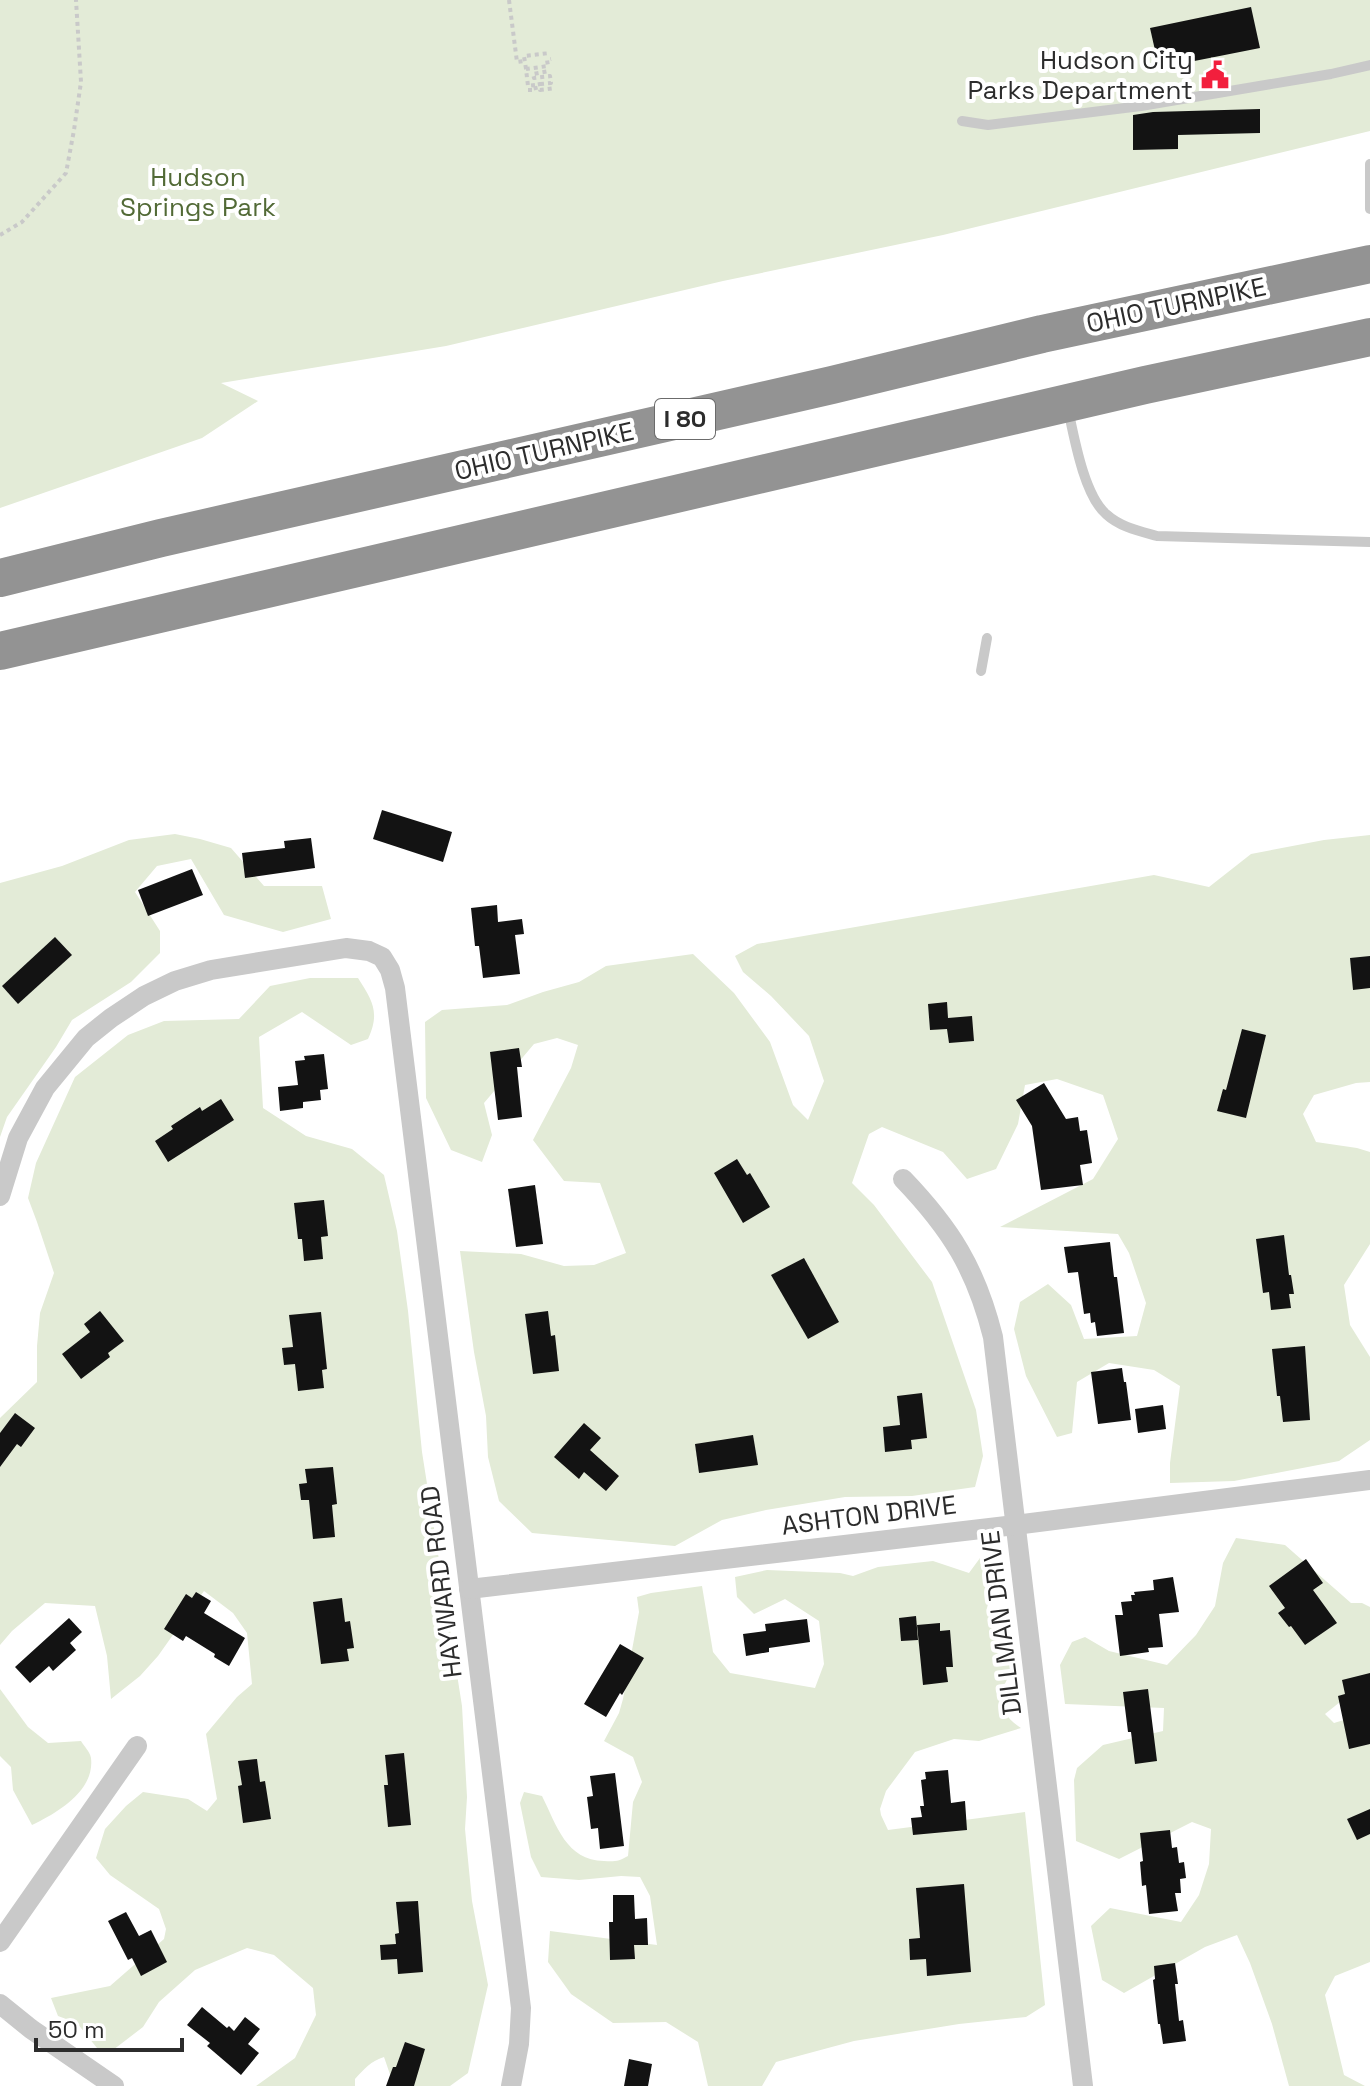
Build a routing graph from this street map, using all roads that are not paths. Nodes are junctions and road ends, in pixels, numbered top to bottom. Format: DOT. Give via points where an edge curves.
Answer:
graph roads {
  1 [pos="1370,65"];
  2 [pos="962,121"];
  3 [pos="1370,164"];
  4 [pos="1370,209"];
  5 [pos="1370,264"];
  6 [pos="1370,337"];
  7 [pos="1067,403"];
  8 [pos="1370,542"];
  9 [pos="0,578"];
  10 [pos="987,638"];
  11 [pos="0,651"];
  12 [pos="981,671"];
  13 [pos="903,1179"];
  14 [pos="0,1196"];
  15 [pos="1370,1480"];
  16 [pos="1015,1525"];
  17 [pos="469,1589"];
  18 [pos="137,1746"];
  19 [pos="0,1942"];
  20 [pos="0,2004"];
  21 [pos="114,2086"];
  22 [pos="511,2086"];
  23 [pos="1083,2086"];
  1 -- 2 [label="lane" via="1141,106 988,125"];
  3 -- 4 [label="lane"];
  5 -- 9 [label="highway, OHIO TURNPIKE / I 80" via="1042,334"];
  6 -- 7 [label="highway"];
  7 -- 8 [label="lane" via="1090,489 1104,513 1124,526 1157,536"];
  7 -- 11 [label="highway"];
  10 -- 12 [label="lane"];
  13 -- 16 [label="street, DILLMAN DRIVE" via="963,1254 985,1305"];
  14 -- 17 [label="street, HAYWARD ROAD" via="18,1138 45,1088 86,1038 144,996 187,977 247,963 346,948 382,957 395,988"];
  15 -- 16 [label="street, ASHTON DRIVE"];
  16 -- 17 [label="street, ASHTON DRIVE"];
  16 -- 23 [label="street, DILLMAN DRIVE"];
  17 -- 22 [label="street, HAYWARD ROAD" via="521,2008"];
  18 -- 19 [label="street"];
  20 -- 21 [label="street"];
}
